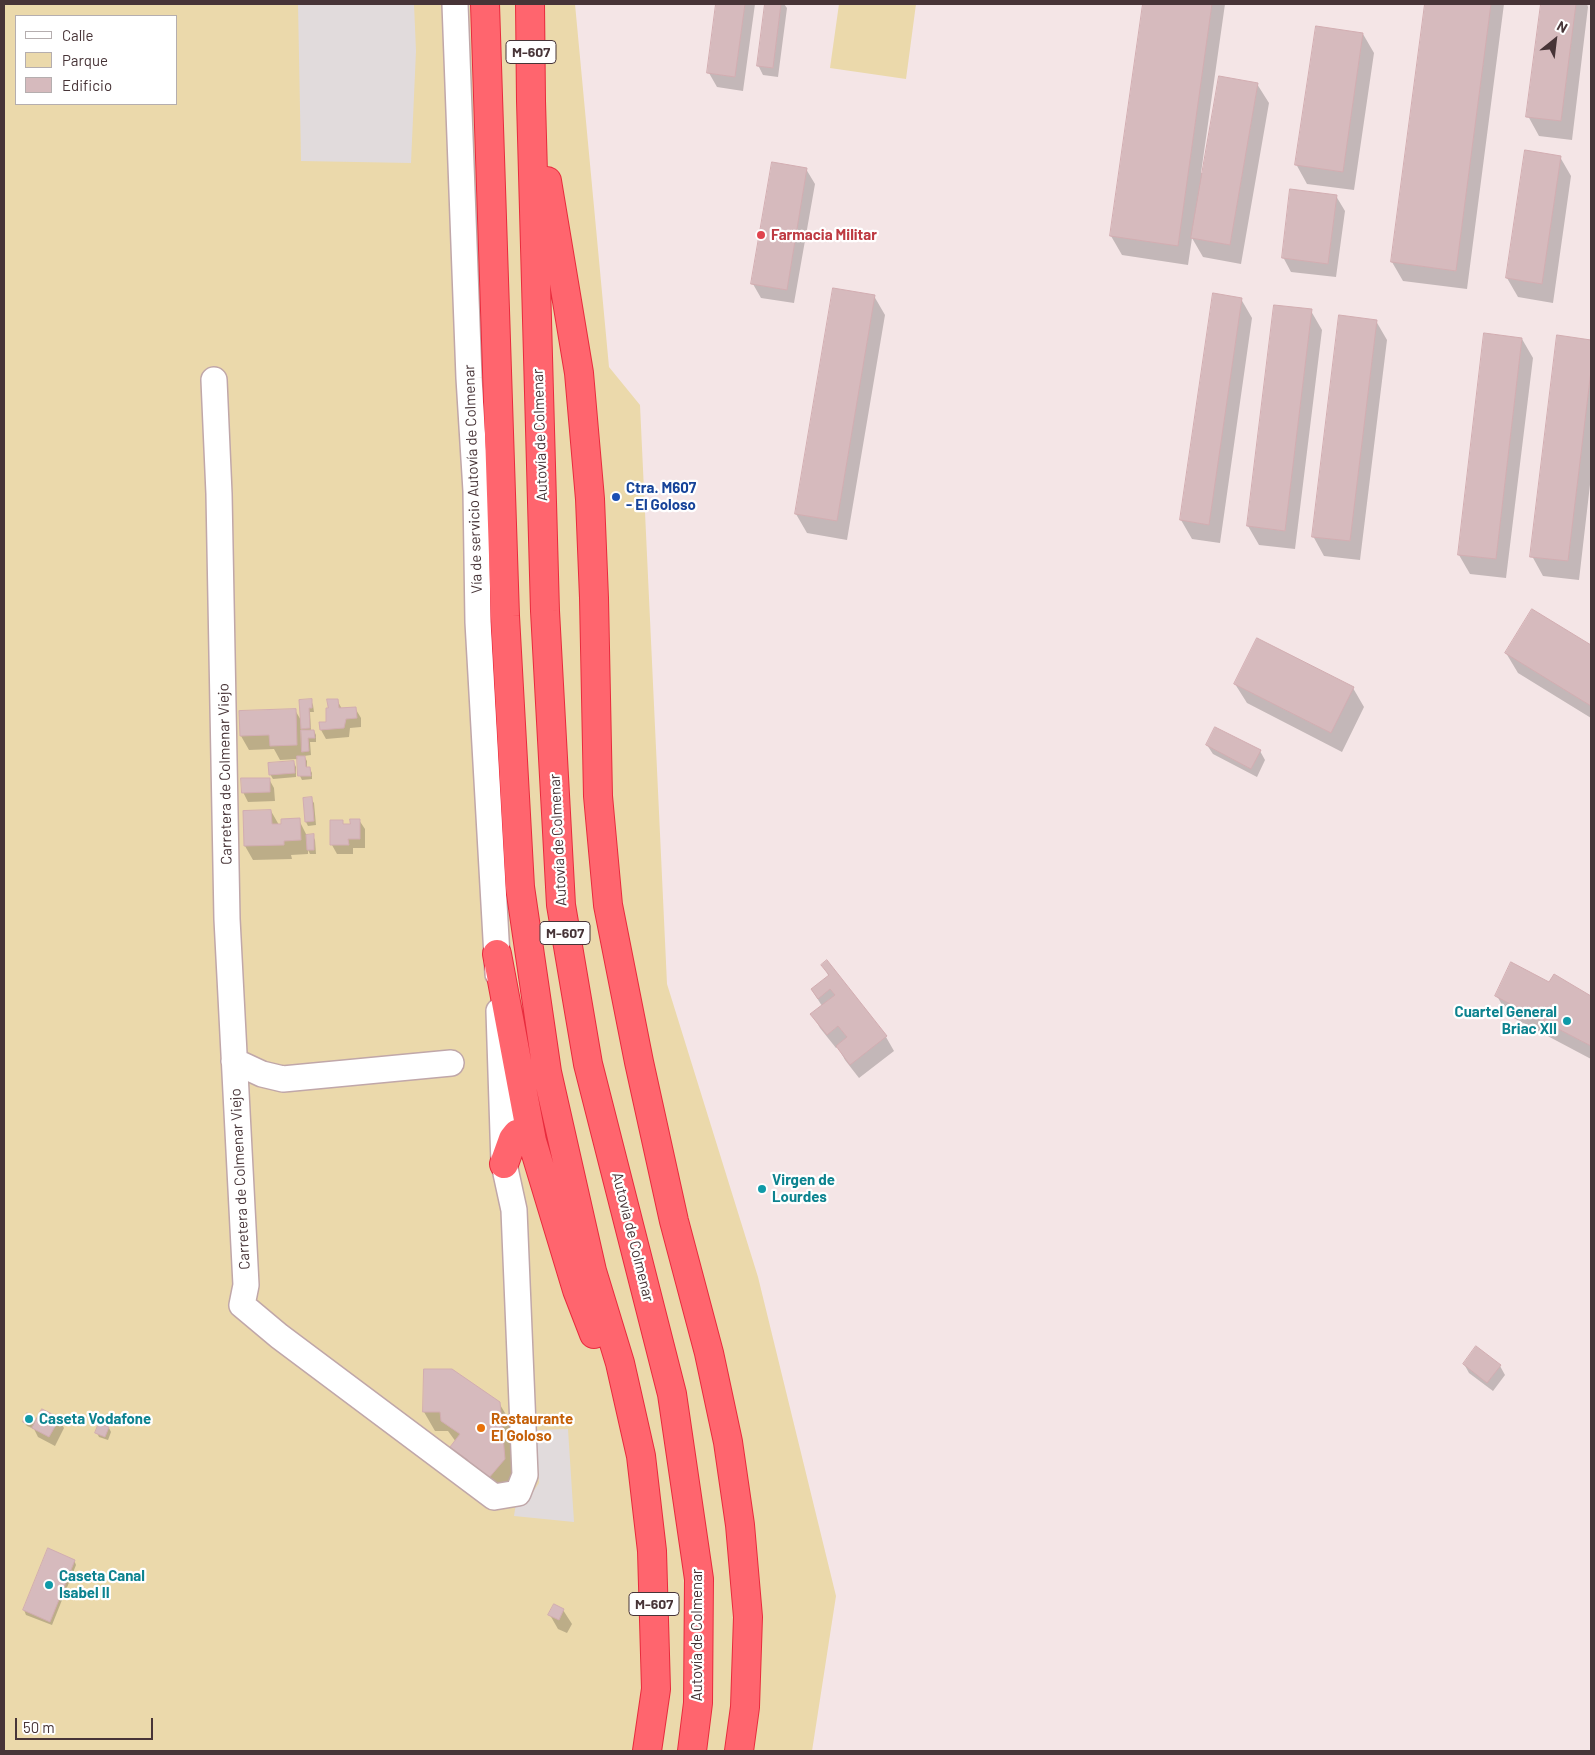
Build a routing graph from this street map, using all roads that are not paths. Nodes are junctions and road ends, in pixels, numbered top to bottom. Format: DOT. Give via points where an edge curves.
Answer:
graph roads {
  1 [pos="455,4"];
  2 [pos="485,4"];
  3 [pos="530,4"];
  4 [pos="531,101"];
  5 [pos="214,380"];
  6 [pos="497,954"];
  7 [pos="234,1061"];
  8 [pos="451,1064"];
  9 [pos="532,1141"];
  10 [pos="504,1164"];
  11 [pos="641,1456"];
  12 [pos="647,1751"];
  13 [pos="692,1751"];
  14 [pos="739,1751"];
  1 -- 6 [label="street, Vía de servicio Autovía de Colmenar" via="476,491 478,622"];
  2 -- 11 [label="highway, M-607" via="505,616 520,887 547,1072 592,1271 620,1363"];
  3 -- 4 [label="highway, Autovía de Colmenar / M-607"];
  4 -- 13 [label="highway, Autovía de Colmenar / M-607" via="545,611 560,905 588,1064 672,1394 699,1579 698,1703"];
  4 -- 14 [label="highway" via="552,205 579,373 590,499 598,796 608,905 674,1220 709,1353 728,1442 740,1526 748,1617 745,1707"];
  5 -- 7 [label="street, Carretera de Colmenar Viejo" via="220,494 227,919"];
  6 -- 9 [label="highway"];
  6 -- 10 [label="street, Vía de servicio Autovía de Colmenar"];
  7 -- 8 [label="street" via="262,1074 283,1079"];
  7 -- 10 [label="street, Carretera de Colmenar Viejo" via="246,1285 242,1305 494,1498 518,1493 525,1475 514,1210"];
  9 -- 10 [label="highway" via="517,1134"];
  9 -- 11 [label="highway" via="577,1290"];
  11 -- 12 [label="highway, M-607" via="652,1551 656,1689"];
}
